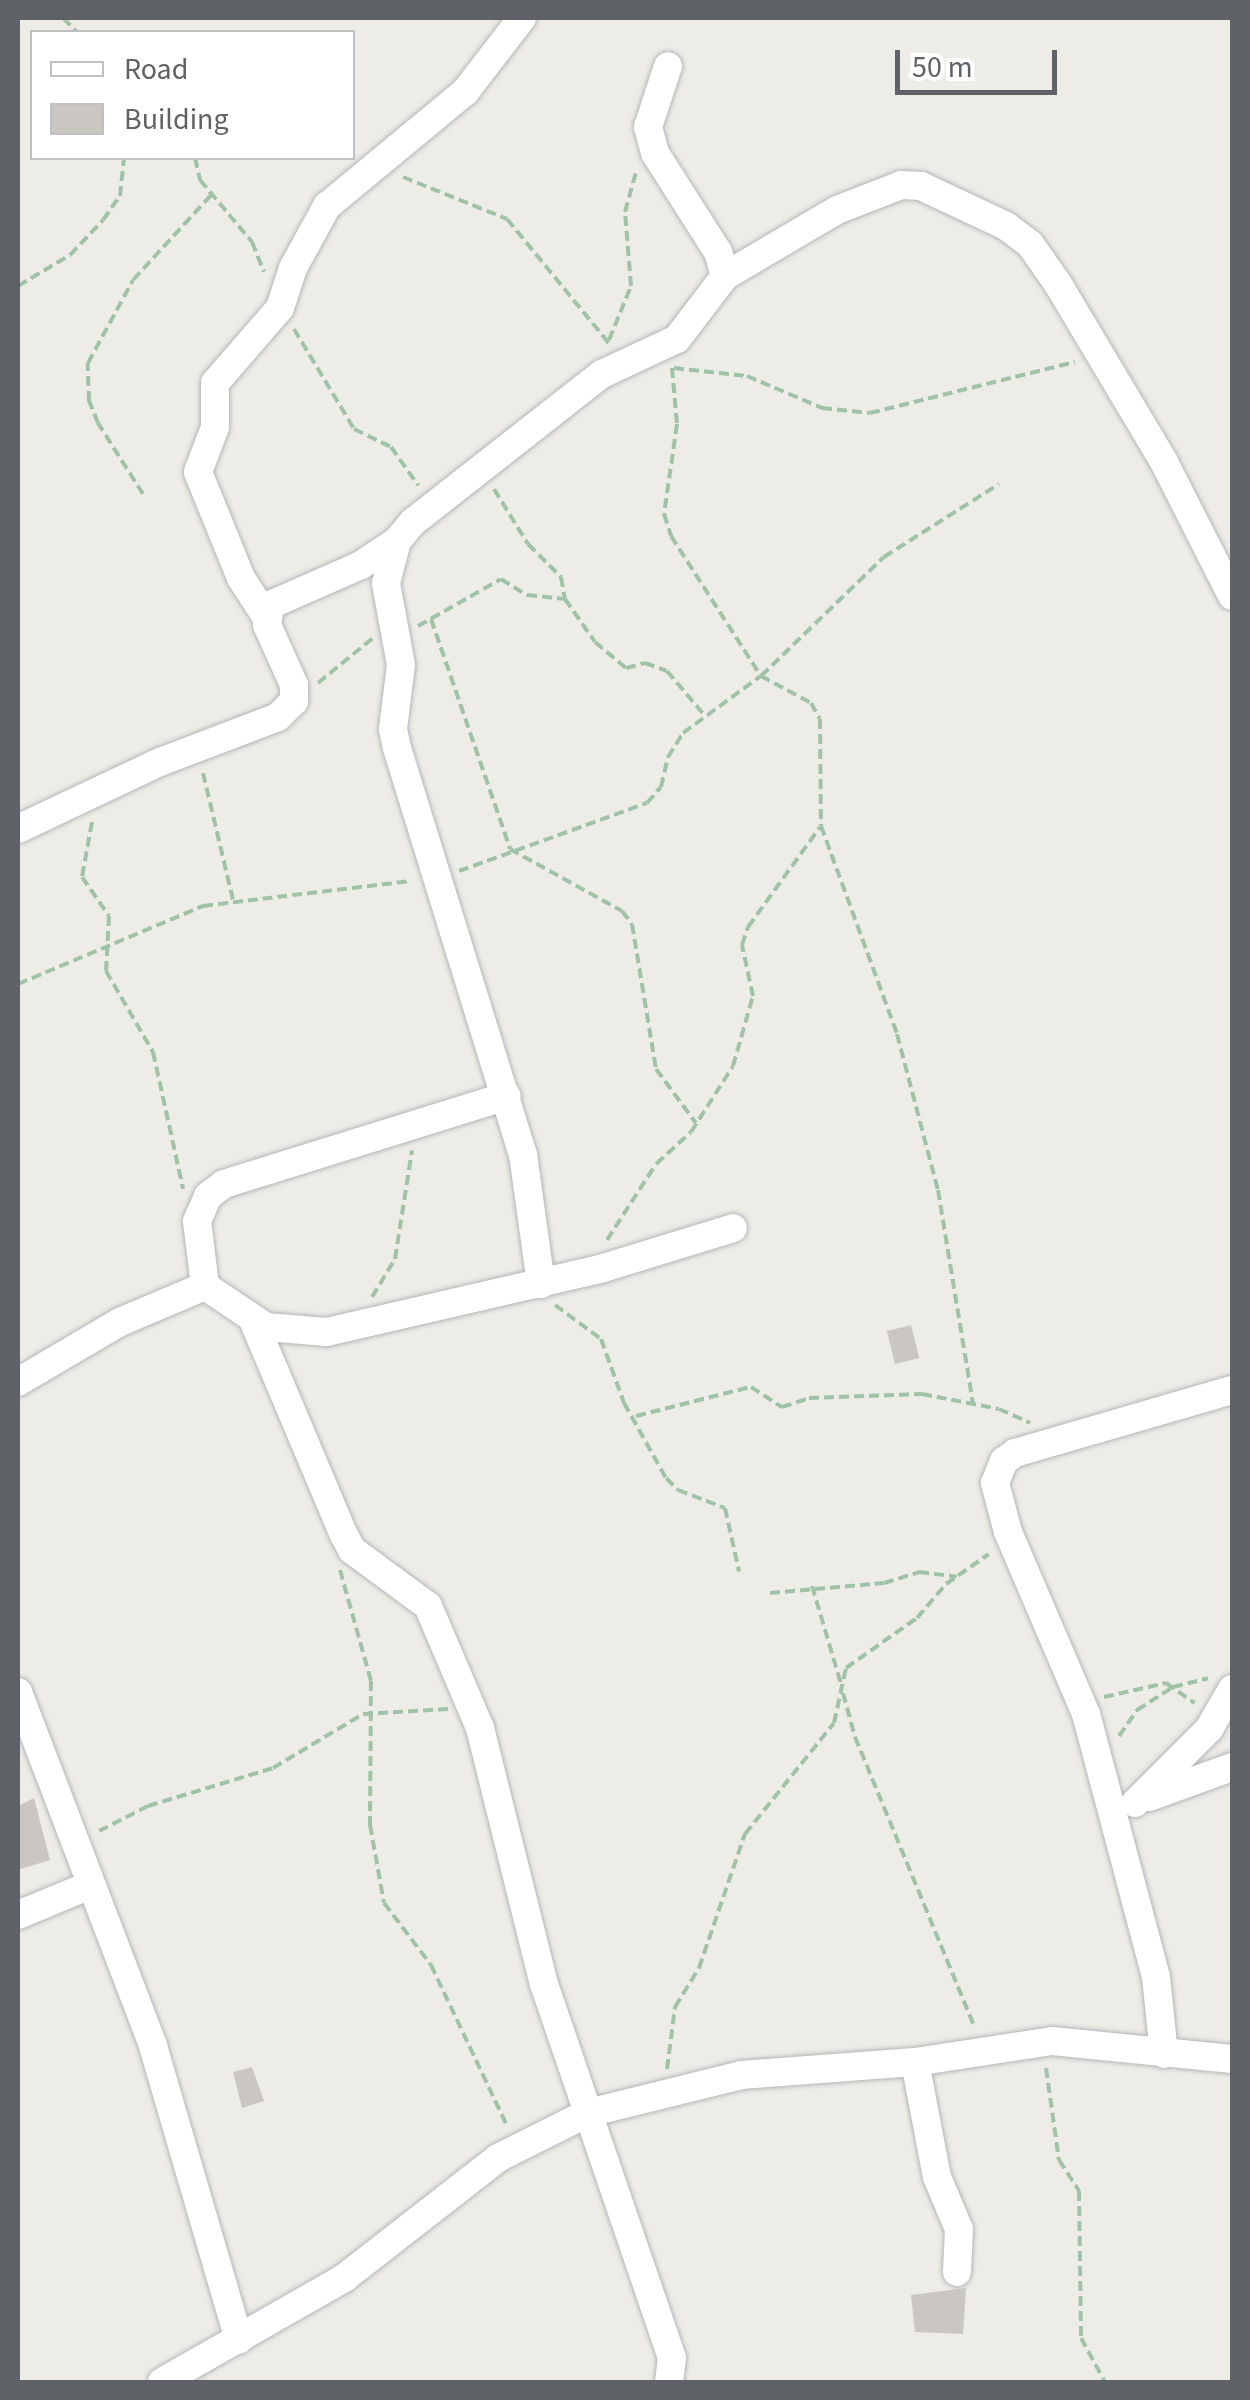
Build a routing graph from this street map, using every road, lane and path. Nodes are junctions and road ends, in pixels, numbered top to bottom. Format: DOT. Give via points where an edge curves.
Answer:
graph roads {
  1 [pos="522,18"];
  2 [pos="668,66"];
  3 [pos="648,127"];
  4 [pos="388,158"];
  5 [pos="124,160"];
  6 [pos="195,160"];
  7 [pos="213,193"];
  8 [pos="725,276"];
  9 [pos="18,286"];
  10 [pos="280,308"];
  11 [pos="620,352"];
  12 [pos="1100,354"];
  13 [pos="672,368"];
  14 [pos="602,374"];
  15 [pos="475,470"];
  16 [pos="999,484"];
  17 [pos="143,494"];
  18 [pos="436,502"];
  19 [pos="397,541"];
  20 [pos="1232,596"];
  21 [pos="564,599"];
  22 [pos="265,614"];
  23 [pos="431,619"];
  24 [pos="393,630"];
  25 [pos="761,676"];
  26 [pos="294,701"];
  27 [pos="705,716"];
  28 [pos="197,749"];
  29 [pos="101,791"];
  30 [pos="821,826"];
  31 [pos="18,828"];
  32 [pos="510,848"];
  33 [pos="440,879"];
  34 [pos="233,901"];
  35 [pos="103,949"];
  36 [pos="18,984"];
  37 [pos="508,1096"];
  38 [pos="696,1123"];
  39 [pos="412,1124"];
  40 [pos="197,1221"];
  41 [pos="733,1228"];
  42 [pos="600,1269"];
  43 [pos="538,1284"];
  44 [pos="205,1286"];
  45 [pos="252,1320"];
  46 [pos="352,1326"];
  47 [pos="18,1382"];
  48 [pos="1232,1390"];
  49 [pos="974,1403"];
  50 [pos="636,1416"];
  51 [pos="1067,1436"];
  52 [pos="1008,1532"];
  53 [pos="336,1560"];
  54 [pos="739,1571"];
  55 [pos="959,1577"];
  56 [pos="812,1586"];
  57 [pos="770,1593"];
  58 [pos="1223,1683"];
  59 [pos="1174,1686"];
  60 [pos="842,1688"];
  61 [pos="18,1692"];
  62 [pos="1078,1698"];
  63 [pos="472,1709"];
  64 [pos="371,1713"];
  65 [pos="1232,1767"];
  66 [pos="1103,1777"];
  67 [pos="1123,1807"];
  68 [pos="72,1842"];
  69 [pos="88,1886"];
  70 [pos="18,1915"];
  71 [pos="1029,2044"];
  72 [pos="985,2051"];
  73 [pos="1164,2054"];
  74 [pos="1232,2059"];
  75 [pos="916,2062"];
  76 [pos="662,2093"];
  77 [pos="588,2113"];
  78 [pos="512,2150"];
  79 [pos="957,2272"];
  80 [pos="239,2340"];
  81 [pos="162,2382"];
  82 [pos="668,2382"];
  83 [pos="1105,2382"];
  1 -- 4 [label="street" via="465,92"];
  2 -- 3 [label="street"];
  3 -- 8 [label="street" via="654,153 718,252"];
  3 -- 11 [label="path" via="625,212 631,286"];
  4 -- 10 [label="street" via="328,206 293,268"];
  4 -- 11 [label="path" via="416,185 507,219"];
  5 -- 9 [label="path" via="120,196 104,220 70,256"];
  6 -- 7 [label="path" via="200,180"];
  7 -- 10 [label="path" via="252,242"];
  7 -- 17 [label="path" via="132,280 88,363 89,402"];
  8 -- 11 [label="street" via="677,339"];
  8 -- 12 [label="street" via="837,210 901,185 921,186 974,208 1030,244"];
  10 -- 18 [label="path" via="354,429 392,447"];
  10 -- 22 [label="street" via="215,383 214,427 198,460 242,578"];
  11 -- 13 [label="path"];
  11 -- 14 [label="street"];
  11 -- 14 [label="path"];
  12 -- 13 [label="path" via="1006,384 870,414 822,408 747,376"];
  12 -- 20 [label="street"];
  13 -- 25 [label="path" via="677,424 664,514 670,536"];
  14 -- 15 [label="street"];
  15 -- 18 [label="street"];
  15 -- 21 [label="path" via="561,577"];
  16 -- 25 [label="path" via="843,590"];
  18 -- 19 [label="street"];
  19 -- 22 [label="street" via="361,566 276,600"];
  19 -- 24 [label="street" via="386,583"];
  21 -- 23 [label="path" via="527,595 501,579"];
  21 -- 27 [label="path" via="617,662 667,670"];
  22 -- 26 [label="street"];
  23 -- 24 [label="path"];
  23 -- 32 [label="path"];
  24 -- 26 [label="path"];
  24 -- 33 [label="street" via="401,664 393,729"];
  25 -- 27 [label="path"];
  25 -- 30 [label="path" via="812,703 820,719"];
  26 -- 28 [label="street" via="278,717"];
  27 -- 32 [label="path" via="683,733 648,803"];
  28 -- 29 [label="street"];
  28 -- 34 [label="path"];
  29 -- 31 [label="street"];
  29 -- 35 [label="path" via="82,877 109,916"];
  30 -- 38 [label="path" via="748,927 742,945 753,996 744,1041"];
  30 -- 49 [label="path" via="898,1034 938,1190"];
  32 -- 33 [label="path"];
  32 -- 38 [label="path" via="610,904 632,924 656,1068"];
  33 -- 34 [label="path"];
  33 -- 37 [label="street"];
  34 -- 35 [label="path" via="203,906"];
  35 -- 36 [label="path"];
  35 -- 40 [label="path" via="106,970 152,1052 180,1183"];
  37 -- 39 [label="street"];
  37 -- 43 [label="street" via="524,1155"];
  38 -- 42 [label="path" via="618,1218"];
  39 -- 40 [label="street" via="224,1184 208,1196"];
  39 -- 46 [label="path" via="412,1173 394,1260"];
  40 -- 44 [label="street"];
  41 -- 42 [label="street"];
  42 -- 43 [label="street"];
  43 -- 46 [label="street"];
  43 -- 50 [label="path" via="601,1339 624,1403"];
  44 -- 45 [label="street"];
  44 -- 47 [label="street" via="120,1322"];
  45 -- 46 [label="street" via="287,1332"];
  45 -- 63 [label="street" via="352,1550 428,1606"];
  48 -- 51 [label="street"];
  49 -- 50 [label="path" via="885,1392 782,1406 751,1387"];
  49 -- 51 [label="path"];
  50 -- 54 [label="path" via="678,1490 725,1508"];
  51 -- 52 [label="street" via="1004,1461 995,1483"];
  52 -- 55 [label="path"];
  52 -- 62 [label="street"];
  53 -- 64 [label="path" via="372,1681"];
  55 -- 56 [label="path" via="918,1572 884,1583"];
  55 -- 60 [label="path" via="917,1618 846,1668"];
  56 -- 57 [label="path"];
  56 -- 60 [label="path"];
  58 -- 59 [label="path"];
  58 -- 67 [label="street" via="1210,1729"];
  59 -- 62 [label="path"];
  59 -- 66 [label="path" via="1137,1710"];
  60 -- 72 [label="path" via="855,1737"];
  60 -- 76 [label="path" via="834,1724 745,1834 699,1968 675,2006 675,2042"];
  61 -- 68 [label="street"];
  62 -- 66 [label="street"];
  63 -- 64 [label="path"];
  63 -- 77 [label="street" via="514,1880"];
  64 -- 68 [label="path" via="262,1773 148,1806"];
  64 -- 78 [label="path" via="370,1826 384,1903 431,1965 504,2114"];
  65 -- 67 [label="street"];
  66 -- 67 [label="street"];
  67 -- 73 [label="street"];
  68 -- 69 [label="street"];
  69 -- 70 [label="street"];
  69 -- 80 [label="street" via="153,2046"];
  71 -- 72 [label="street"];
  71 -- 73 [label="street" via="1081,2041"];
  71 -- 83 [label="path" via="1049,2076 1059,2160 1079,2191 1080,2330"];
  72 -- 75 [label="street"];
  73 -- 74 [label="street"];
  75 -- 76 [label="street" via="786,2068"];
  75 -- 79 [label="street" via="937,2177 959,2229"];
  76 -- 77 [label="street"];
  77 -- 78 [label="street"];
  77 -- 82 [label="street" via="672,2358"];
  78 -- 80 [label="street" via="344,2278"];
  80 -- 81 [label="street"];
}
